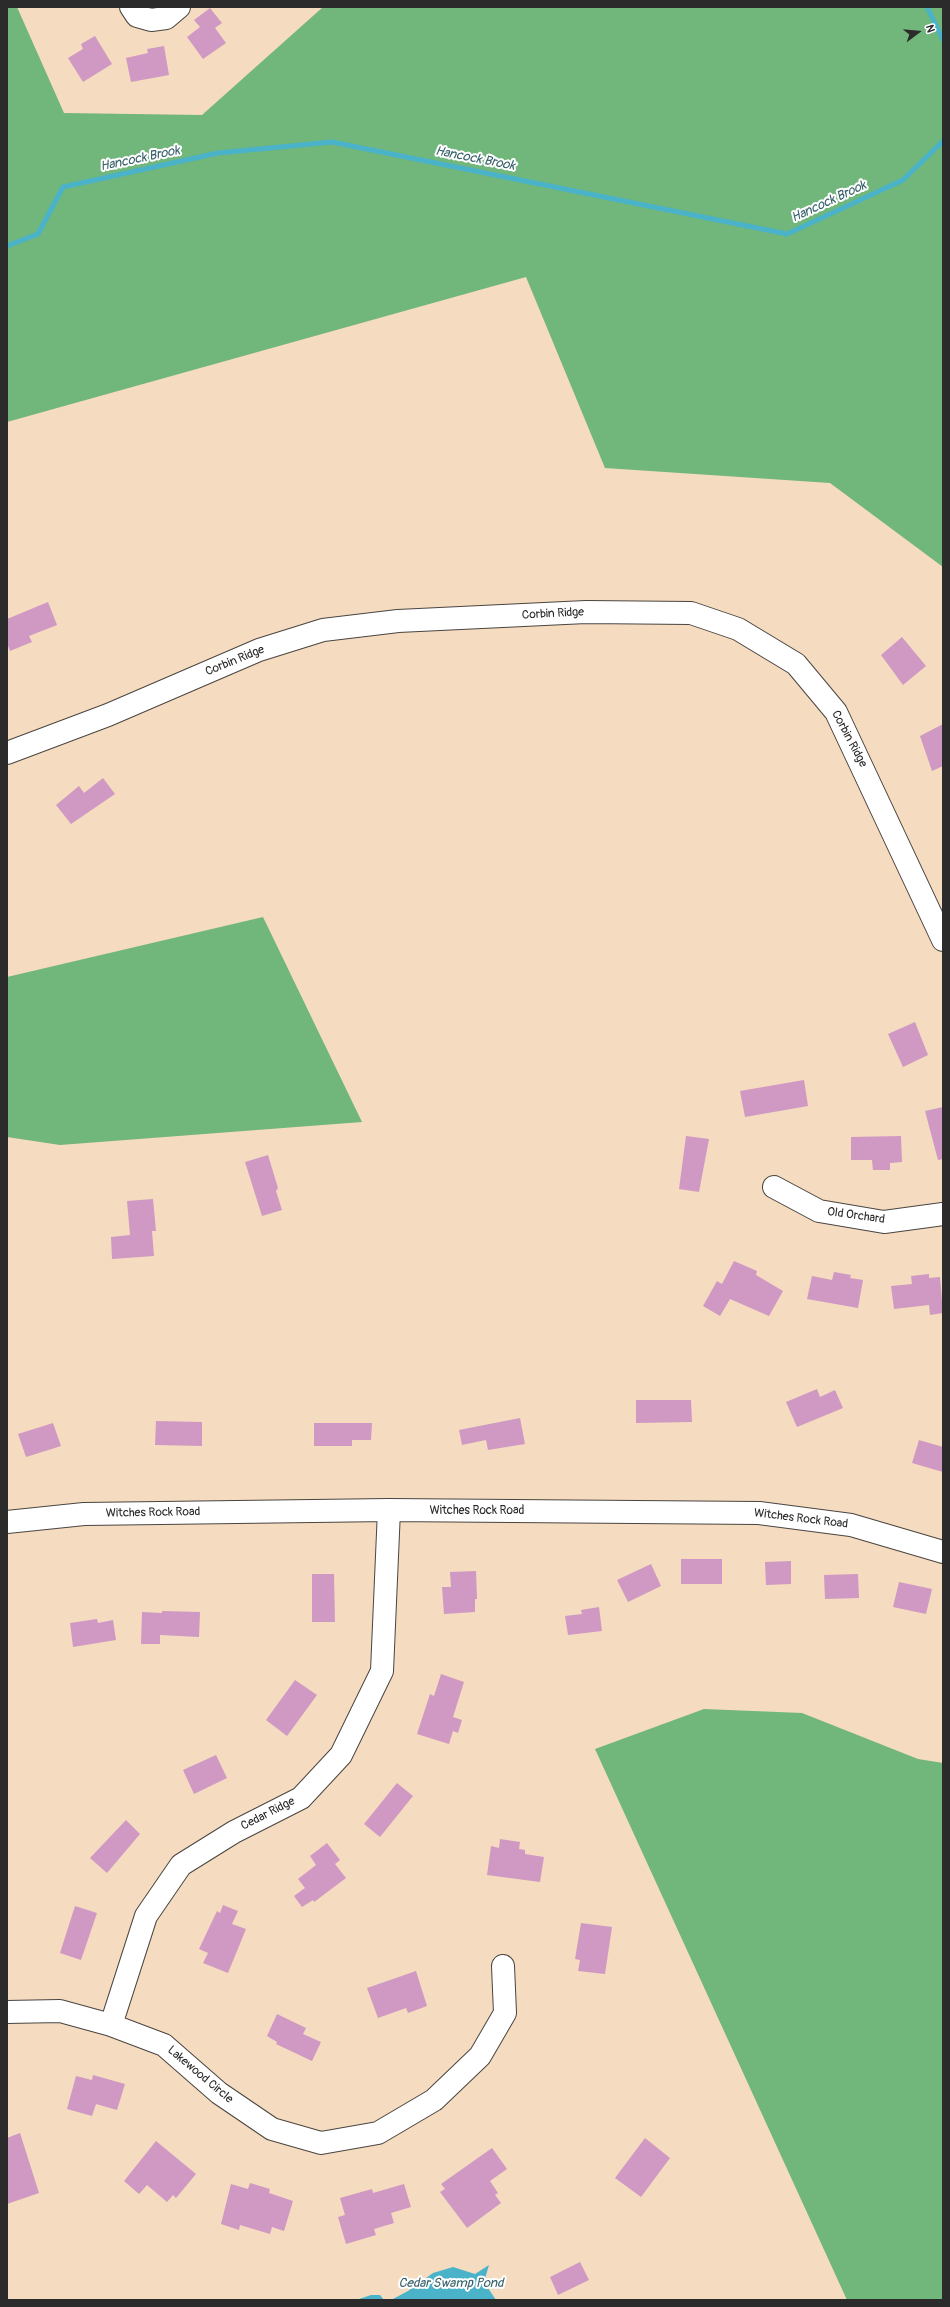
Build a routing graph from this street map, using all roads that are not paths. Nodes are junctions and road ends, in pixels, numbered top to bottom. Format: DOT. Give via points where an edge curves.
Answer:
graph roads {
  1 [pos="131,7"];
  2 [pos="179,7"];
  3 [pos="7,753"];
  4 [pos="943,940"];
  5 [pos="774,1187"];
  6 [pos="943,1214"];
  7 [pos="389,1510"];
  8 [pos="7,1522"];
  9 [pos="943,1552"];
  10 [pos="503,1966"];
  11 [pos="7,2012"];
  12 [pos="111,2025"];
  1 -- 2 [label="street" via="137,16 151,20 166,18"];
  3 -- 4 [label="street, Corbin Ridge" via="108,715 259,650 323,630 398,621 586,612 691,613 738,629 796,664 836,712"];
  5 -- 6 [label="street, Old Orchard" via="819,1211 884,1222"];
  7 -- 8 [label="street, Witches Rock Road" via="84,1514"];
  7 -- 9 [label="street, Witches Rock Road" via="759,1513 851,1525"];
  7 -- 12 [label="street, Cedar Ridge" via="382,1671 341,1755 301,1798 234,1832 181,1865 146,1916"];
  10 -- 12 [label="street, Lakewood Circle" via="505,2013 480,2056 434,2100 378,2133 321,2143 272,2129 219,2093 164,2045"];
  11 -- 12 [label="street, Lakewood Circle" via="60,2012"];
}
